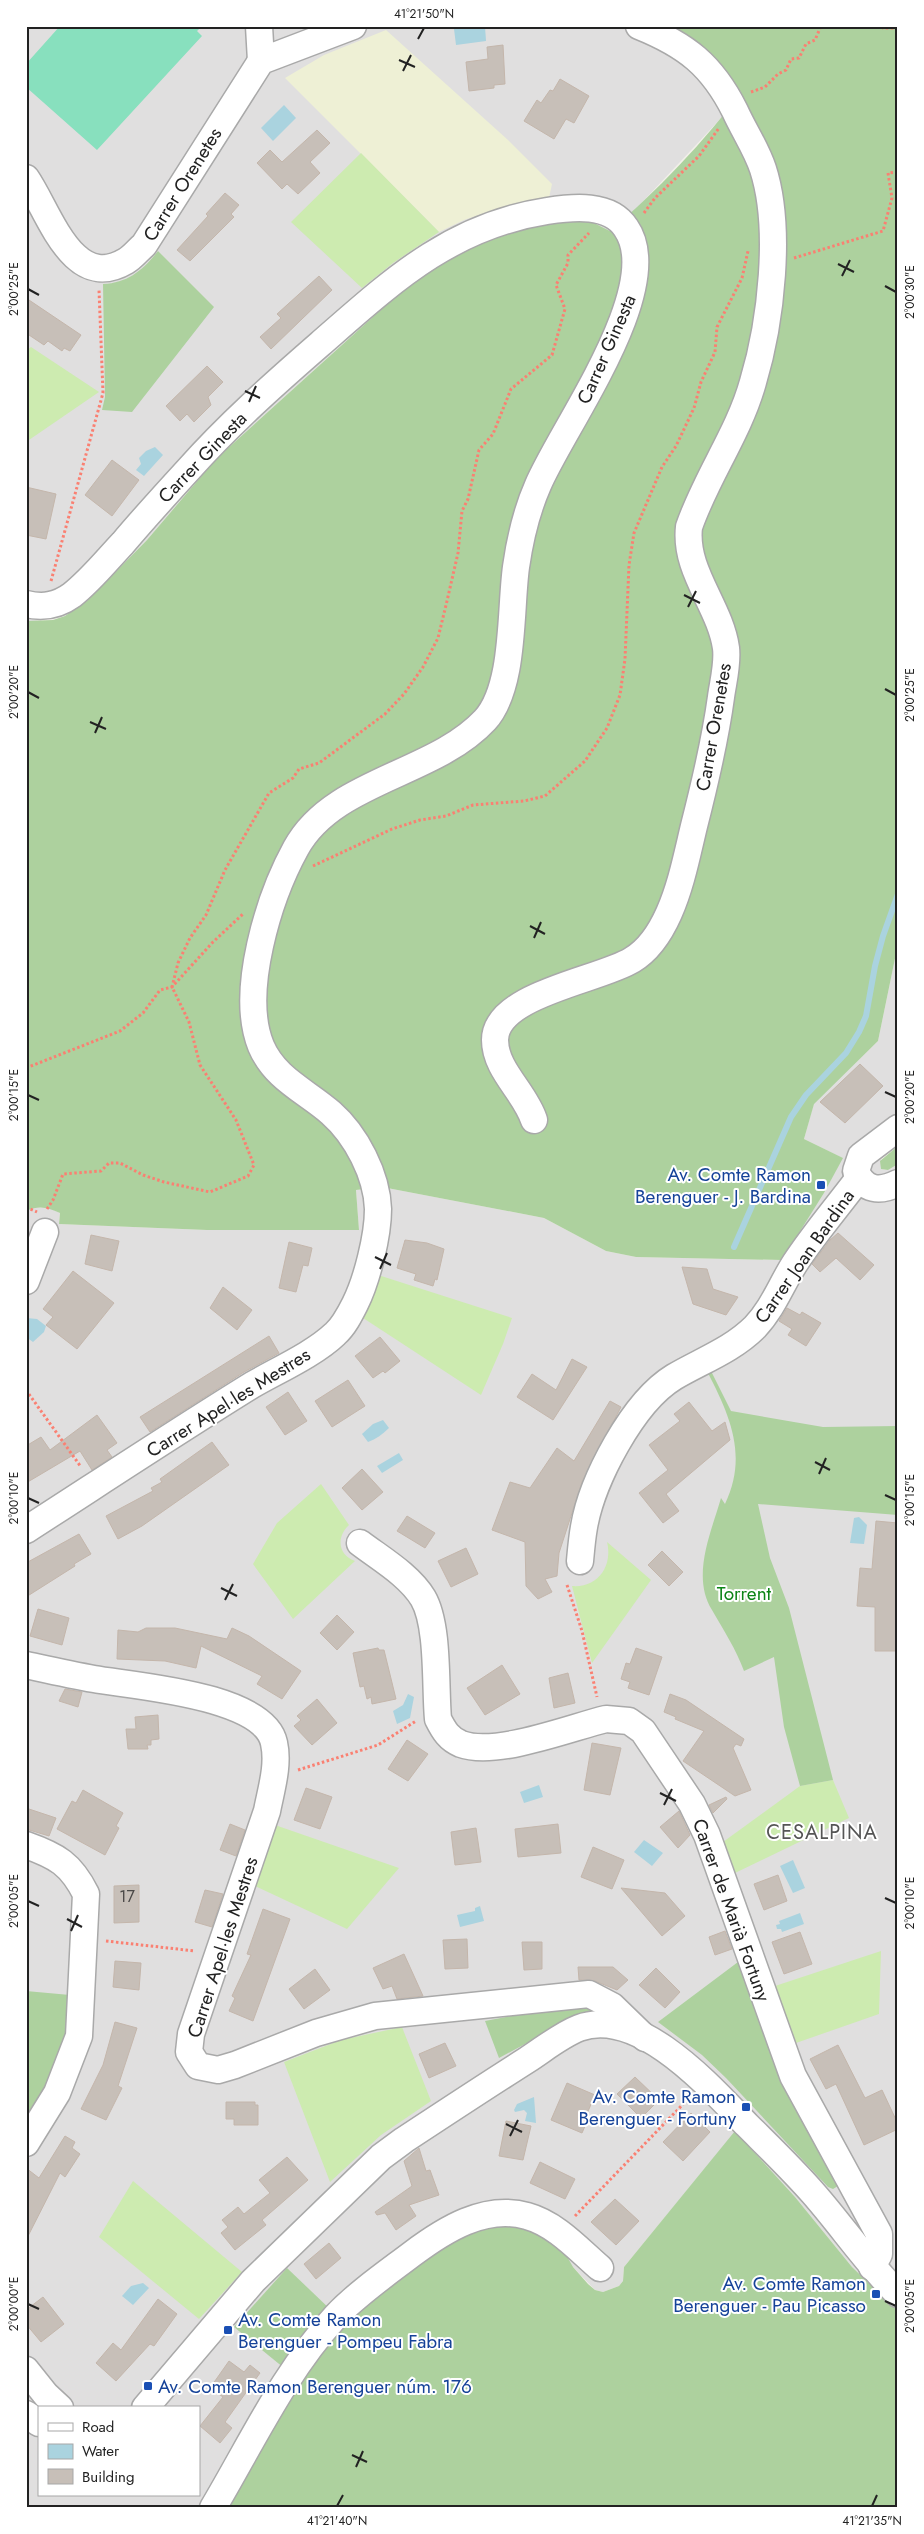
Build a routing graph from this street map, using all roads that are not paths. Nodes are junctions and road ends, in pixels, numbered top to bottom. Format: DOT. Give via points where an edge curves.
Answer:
graph roads {
  1 [pos="259,26"];
  2 [pos="353,26"];
  3 [pos="639,26"];
  4 [pos="261,61"];
  5 [pos="26,178"];
  6 [pos="26,604"];
  7 [pos="534,1120"];
  8 [pos="898,1128"];
  9 [pos="859,1178"];
  10 [pos="898,1183"];
  11 [pos="44,1224"];
  12 [pos="375,1231"];
  13 [pos="26,1281"];
  14 [pos="26,1530"];
  15 [pos="360,1543"];
  16 [pos="580,1561"];
  17 [pos="26,1665"];
  18 [pos="26,1845"];
  19 [pos="645,2038"];
  20 [pos="26,2143"];
  21 [pos="872,2267"];
  22 [pos="600,2268"];
  23 [pos="898,2294"];
  24 [pos="26,2370"];
  25 [pos="58,2406"];
  26 [pos="147,2406"];
  27 [pos="26,2414"];
  28 [pos="38,2422"];
  29 [pos="214,2508"];
  1 -- 4 [label="street"];
  2 -- 4 [label="street"];
  3 -- 7 [label="street, Carrer Orenetes" via="693,54 711,74 753,142 764,171 772,228 768,312 753,382 689,527 691,557 726,649 716,738 684,868 669,913 643,952 608,972 520,1004 500,1022 495,1038 499,1058 503,1069 529,1104"];
  4 -- 5 [label="street, Carrer Orenetes" via="144,245 126,261 106,268 87,266 68,252"];
  6 -- 12 [label="street, Carrer Ginesta" via="33,607 58,604 90,579 203,453 271,387 398,276 429,254 464,236 512,218 567,208 598,210 625,226 634,251 632,295 600,369 546,468 530,507 519,550 507,668 497,702 482,724 438,754 356,794 307,829 277,890 252,987 252,1015 261,1046 280,1074 323,1106 349,1133 373,1182 378,1210"];
  8 -- 9 [label="street" via="861,1156 856,1171"];
  9 -- 10 [label="street" via="872,1189"];
  9 -- 16 [label="street, Carrer Joan Bardina" via="795,1263 775,1302 754,1328 740,1340 656,1390 639,1410 609,1459 596,1490 584,1525"];
  11 -- 13 [label="street"];
  12 -- 14 [label="street, Carrer Apel·les Mestres" via="361,1292 350,1315 335,1334"];
  15 -- 21 [label="street, Carrer de Marià Fortuny" via="408,1581 423,1598 431,1617 438,1719 445,1734 474,1747 506,1746 606,1719 629,1722 643,1731 701,1820 793,2076 879,2234 879,2254"];
  17 -- 19 [label="street, Carrer Apel·les Mestres" via="95,1680 157,1688 229,1705 265,1726 274,1742 274,1777 267,1811 191,2034 188,2052 198,2066 218,2070 316,2032 375,2016 589,1994 612,2006"];
  18 -- 20 [label="street" via="62,1862 77,1875 86,1894 79,2036 57,2093"];
  19 -- 21 [label="street" via="662,2046 704,2082 814,2193"];
  19 -- 26 [label="street" via="606,2025 579,2028 404,2140 363,2174 253,2281"];
  21 -- 23 [label="street"];
  22 -- 29 [label="street" via="551,2226 526,2216 474,2217 427,2243 336,2316 288,2380"];
  24 -- 25 [label="street"];
  27 -- 28 [label="street"];
}
